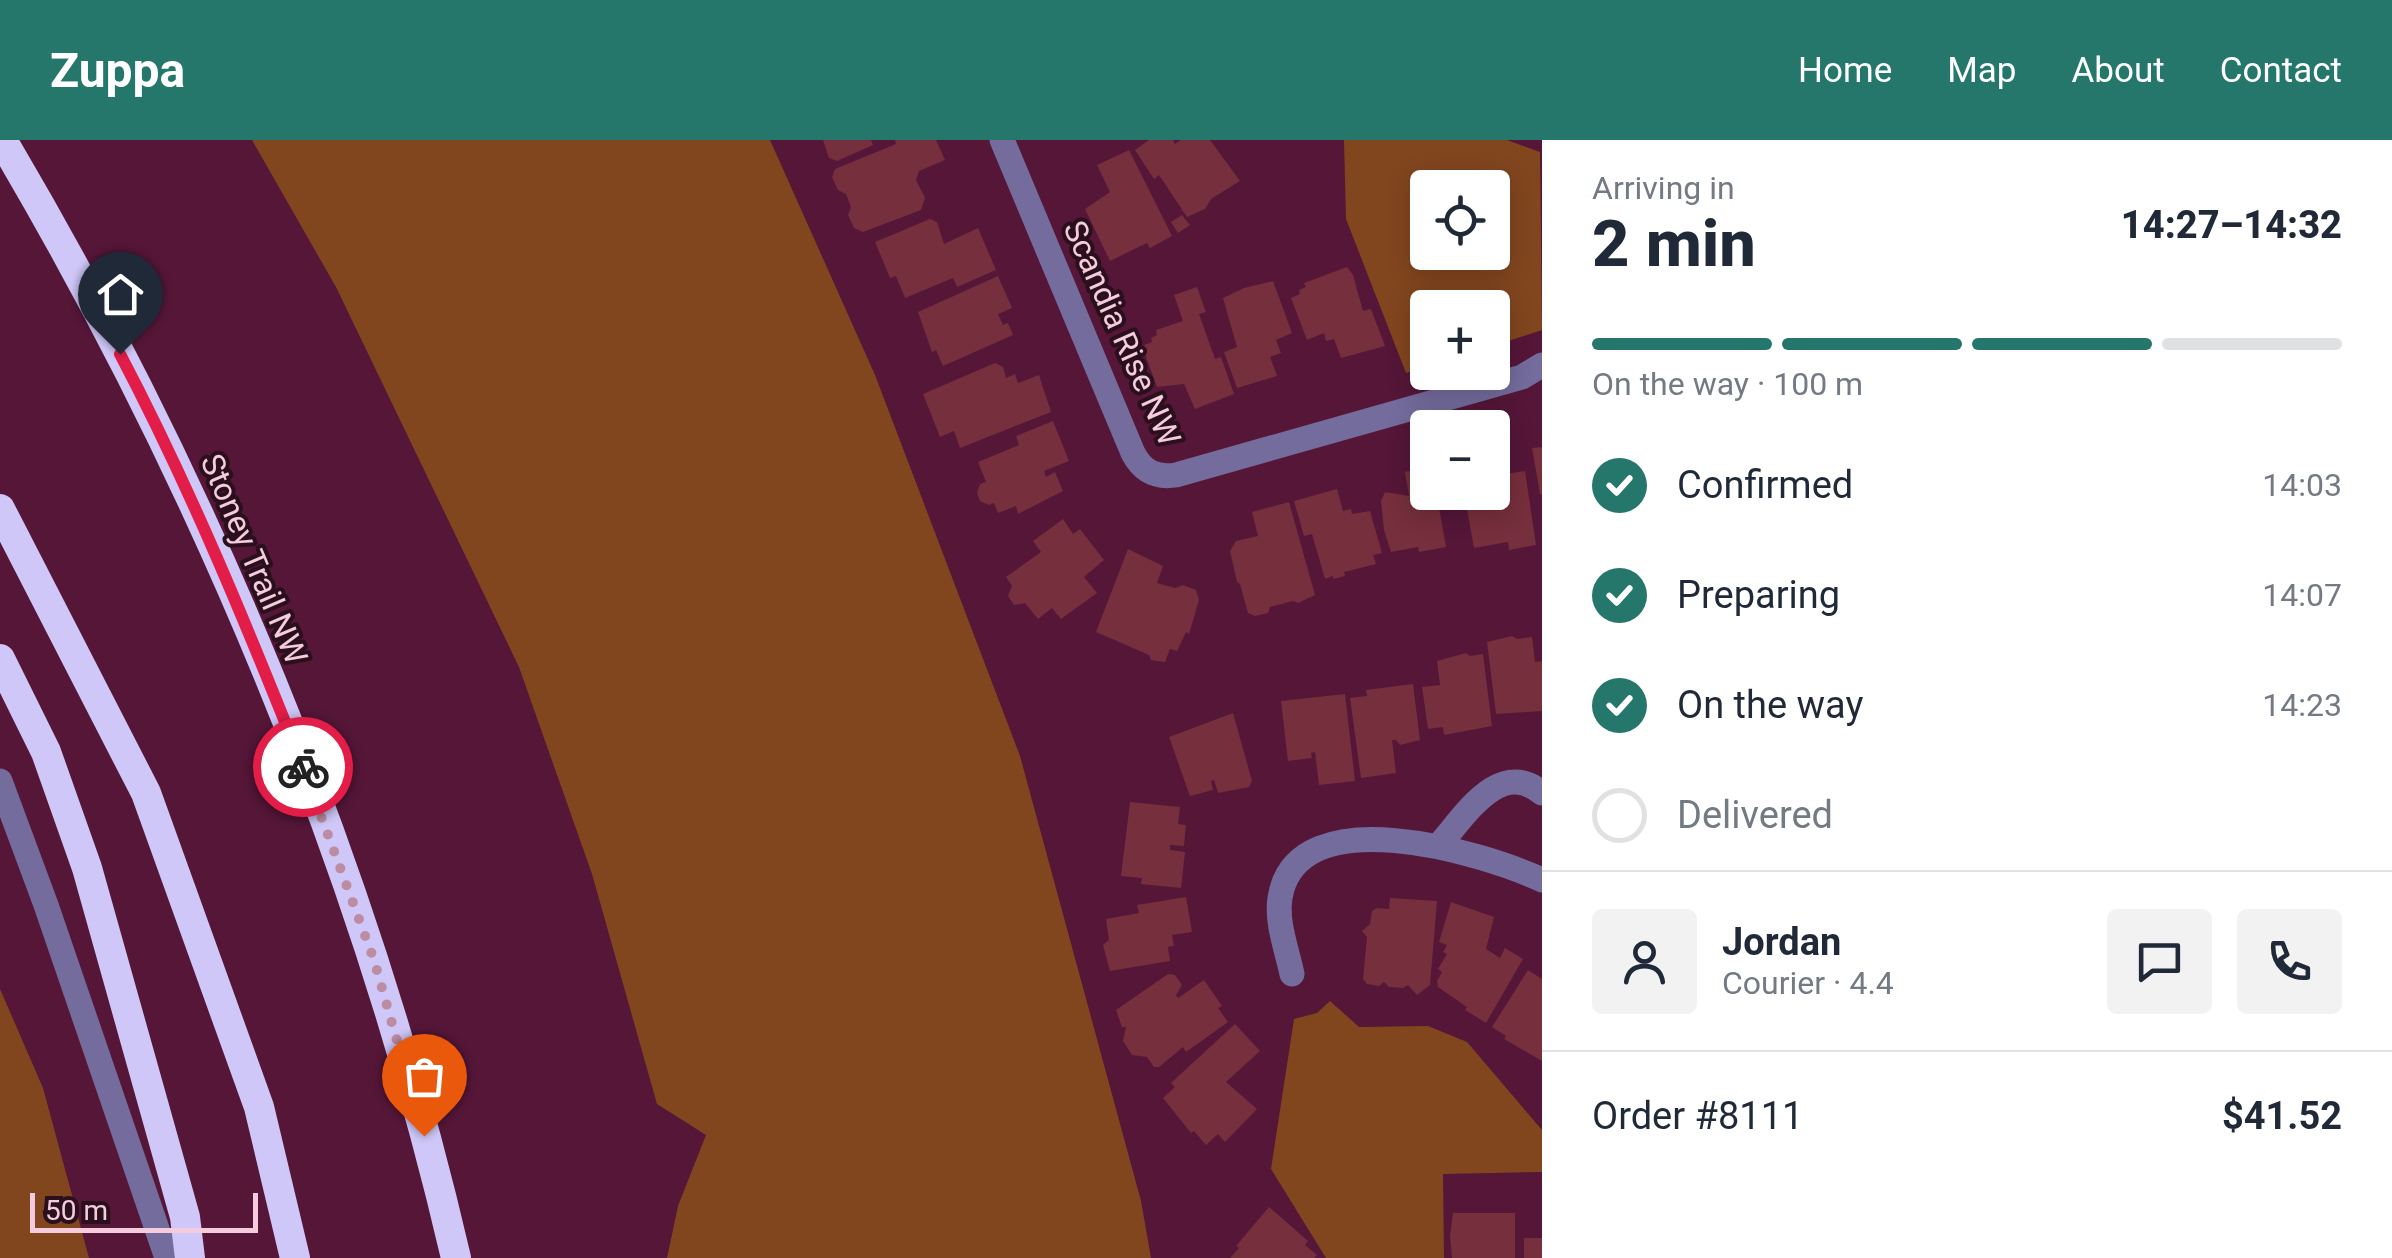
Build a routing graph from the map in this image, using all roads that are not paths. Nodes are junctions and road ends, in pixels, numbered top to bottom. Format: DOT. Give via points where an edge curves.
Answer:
graph roads {
  1 [pos="2,140"];
  2 [pos="1002,140"];
  3 [pos="1535,374"];
  4 [pos="0,509"];
  5 [pos="0,659"];
  6 [pos="0,781"];
  7 [pos="1542,793"];
  8 [pos="1439,845"];
  9 [pos="1542,880"];
  10 [pos="1292,974"];
  11 [pos="167,1258"];
  12 [pos="190,1258"];
  13 [pos="294,1258"];
  14 [pos="456,1258"];
  1 -- 14 [label="highway, Stoney Trail NW" via="148,407 239,607 374,960"];
  2 -- 3 [label="street, Scandia Rise NW" via="1133,453 1160,477"];
  4 -- 13 [label="highway" via="146,793 259,1108"];
  5 -- 12 [label="highway" via="46,752 87,868"];
  6 -- 11 [label="street"];
  7 -- 8 [label="street" via="1517,781 1490,788"];
  8 -- 9 [label="street"];
  8 -- 10 [label="street" via="1329,844 1296,864 1280,894 1279,915"];
}
